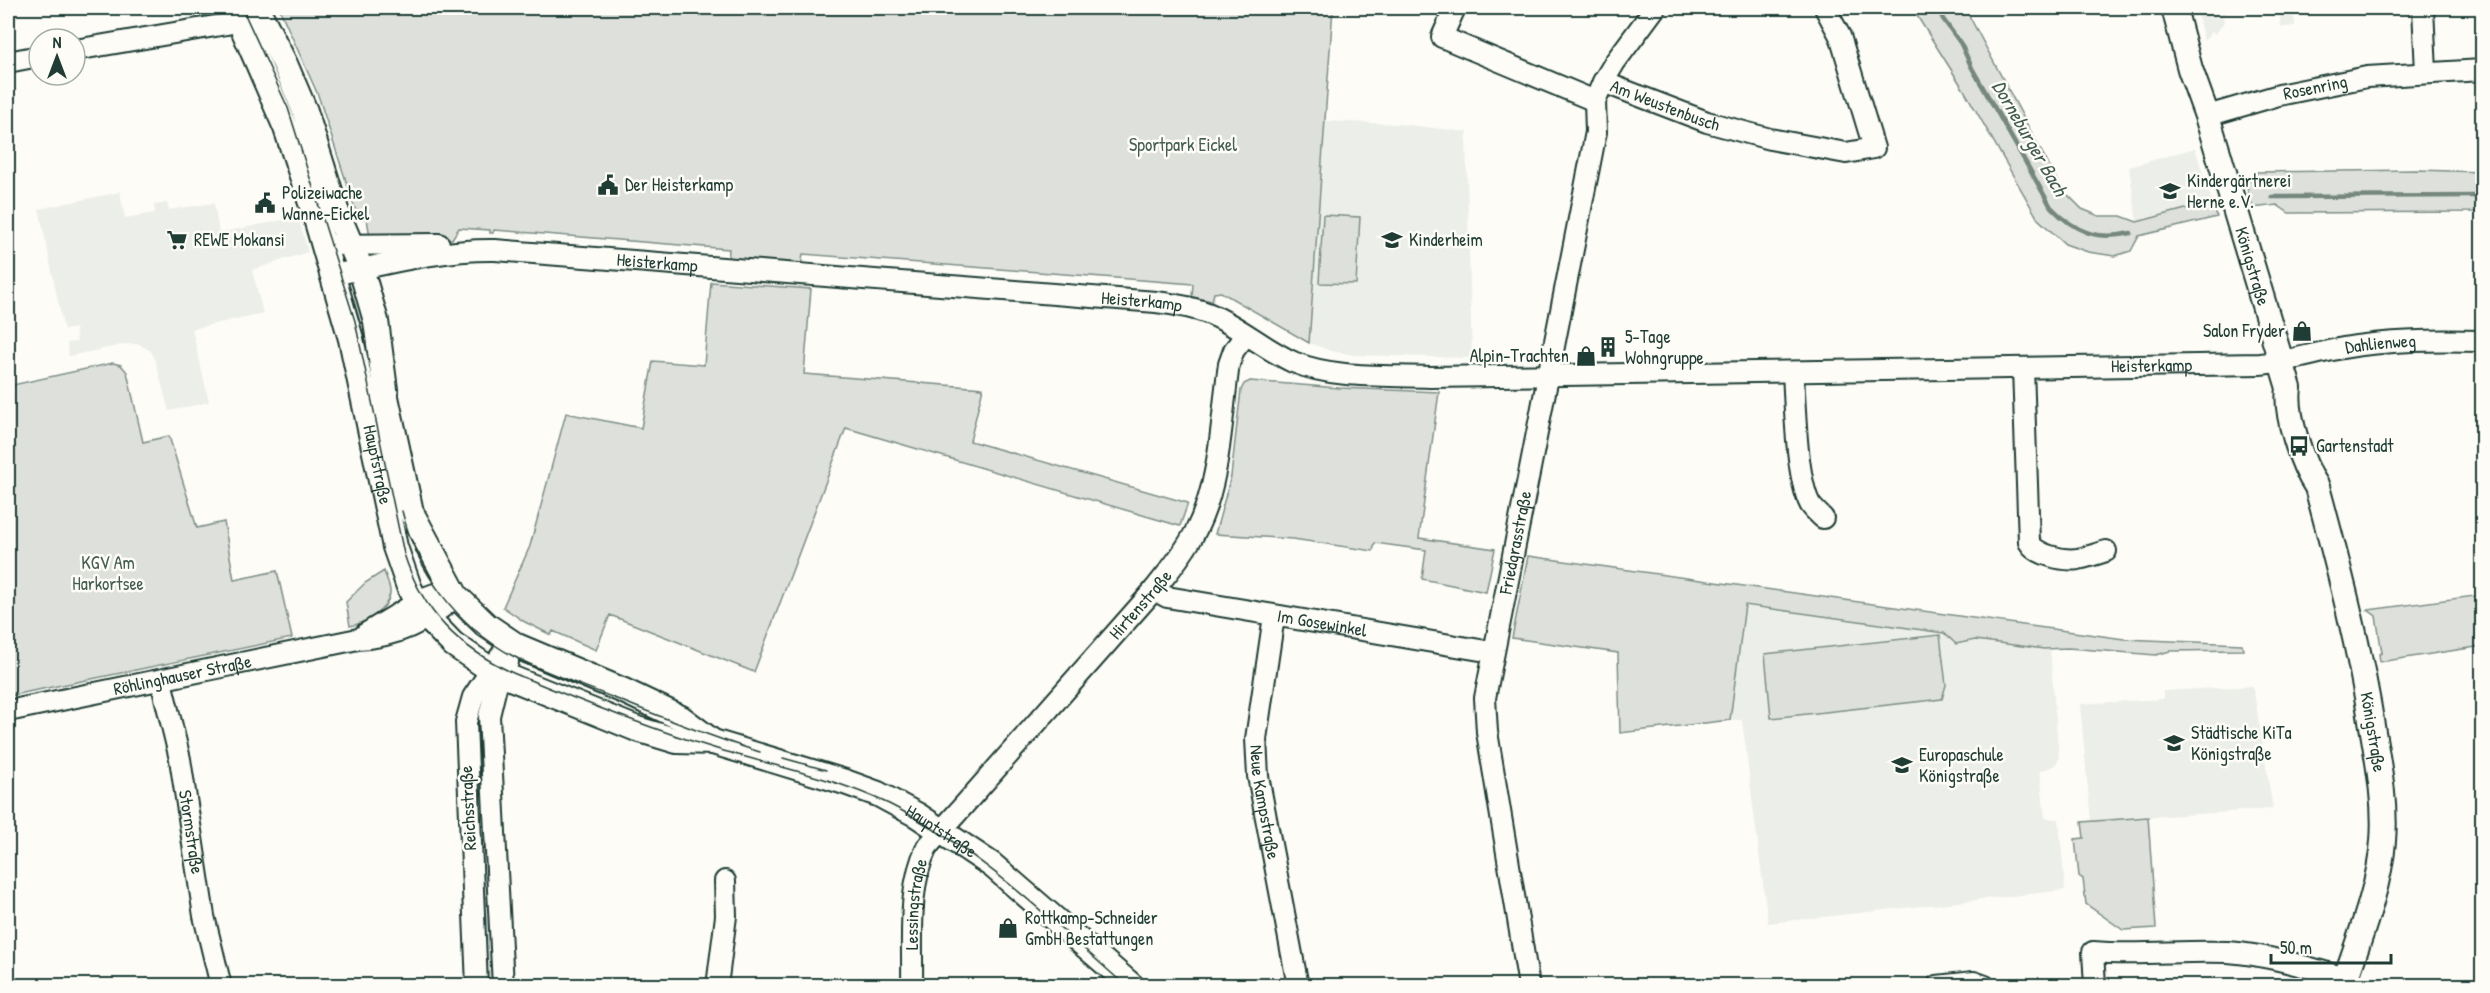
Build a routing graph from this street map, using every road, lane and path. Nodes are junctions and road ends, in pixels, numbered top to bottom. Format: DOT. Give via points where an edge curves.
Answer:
graph roads {
  1 [pos="1455,8"];
  2 [pos="1655,8"];
  3 [pos="1825,8"];
  4 [pos="2174,8"];
  5 [pos="2423,8"];
  6 [pos="244,12"];
  7 [pos="87,48"];
  8 [pos="27,58"];
  9 [pos="8,62"];
  10 [pos="2482,70"];
  11 [pos="2426,72"];
  12 [pos="1603,82"];
  13 [pos="1595,101"];
  14 [pos="2207,116"];
  15 [pos="351,244"];
  16 [pos="324,245"];
  17 [pos="477,249"];
  18 [pos="361,270"];
  19 [pos="333,275"];
  20 [pos="1246,335"];
  21 [pos="2482,341"];
  22 [pos="2281,363"];
  23 [pos="2023,368"];
  24 [pos="1793,372"];
  25 [pos="1548,376"];
  26 [pos="1823,519"];
  27 [pos="2106,551"];
  28 [pos="1154,590"];
  29 [pos="453,592"];
  30 [pos="422,611"];
  31 [pos="1275,616"];
  32 [pos="513,644"];
  33 [pos="1492,652"];
  34 [pos="496,672"];
  35 [pos="161,681"];
  36 [pos="8,711"];
  37 [pos="713,742"];
  38 [pos="942,829"];
  39 [pos="725,881"];
  40 [pos="2344,982"];
  41 [pos="221,986"];
  42 [pos="477,986"];
  43 [pos="503,986"];
  44 [pos="717,986"];
  45 [pos="912,986"];
  46 [pos="1132,986"];
  47 [pos="1298,986"];
  48 [pos="1529,986"];
  49 [pos="1937,986"];
  50 [pos="1985,986"];
  51 [pos="2095,986"];
  1 -- 13 [label="street, Am Weustenbusch" via="1442,38"];
  2 -- 12 [label="street"];
  3 -- 12 [label="street, Am Weustenbusch" via="1840,36 1874,148 1846,153 1770,139 1707,122"];
  4 -- 14 [label="street, Königstraße"];
  5 -- 11 [label="street"];
  6 -- 7 [label="street" via="227,24"];
  6 -- 15 [label="street, Hauptstraße" via="285,64"];
  6 -- 16 [label="street, Hauptstraße"];
  8 -- 9 [label="street"];
  10 -- 11 [label="street, Rosenring"];
  11 -- 14 [label="street, Rosenring" via="2308,88"];
  12 -- 13 [label="street, Am Weustenbusch"];
  13 -- 25 [label="street, Friedgrasstraße" via="1596,132"];
  14 -- 22 [label="street, Königstraße"];
  15 -- 16 [label="street, Heisterkamp"];
  15 -- 17 [label="street, Heisterkamp" via="442,244"];
  15 -- 18 [label="street, Hauptstraße"];
  16 -- 19 [label="street, Hauptstraße"];
  17 -- 18 [label="street, Heisterkamp"];
  17 -- 20 [label="street, Heisterkamp" via="1164,303 1212,315"];
  18 -- 19 [label="street, Heisterkamp"];
  18 -- 29 [label="street, Hauptstraße" via="376,321 386,397 407,499"];
  19 -- 30 [label="street, Hauptstraße" via="356,361 395,547"];
  20 -- 25 [label="street, Heisterkamp" via="1294,362 1350,373"];
  20 -- 28 [label="street, Hirtenstraße" via="1229,364 1206,508 1184,552"];
  21 -- 22 [label="street, Dahlienweg" via="2376,344"];
  22 -- 23 [label="street, Heisterkamp"];
  22 -- 40 [label="street, Königstraße" via="2289,388 2287,402 2307,471 2318,487 2356,642 2383,808 2381,860"];
  23 -- 24 [label="street, Heisterkamp"];
  23 -- 27 [label="street" via="2029,542 2042,553 2075,559"];
  24 -- 25 [label="street, Heisterkamp"];
  24 -- 26 [label="street" via="1806,492"];
  25 -- 33 [label="street, Friedgrasstraße"];
  28 -- 31 [label="street, Im Gosewinkel" via="1167,597"];
  28 -- 38 [label="street, Hirtenstraße"];
  29 -- 30 [label="street, Röhlinghauser Straße"];
  29 -- 32 [label="street, Hauptstraße"];
  30 -- 34 [label="street, Hauptstraße" via="464,654"];
  30 -- 35 [label="street, Röhlinghauser Straße" via="358,639"];
  31 -- 33 [label="street, Im Gosewinkel"];
  31 -- 47 [label="street, Neue Kampstraße" via="1256,756"];
  32 -- 34 [label="street, Reichsstraße"];
  32 -- 37 [label="street, Hauptstraße" via="672,714"];
  33 -- 48 [label="street, Friedgrasstraße" via="1484,714"];
  34 -- 37 [label="street, Hauptstraße" via="637,729 677,741"];
  34 -- 42 [label="street, Reichsstraße" via="473,697 466,722"];
  34 -- 43 [label="street, Reichsstraße" via="489,716"];
  35 -- 36 [label="street, Röhlinghauser Straße"];
  35 -- 41 [label="street, Stormstraße" via="180,759 202,904"];
  37 -- 38 [label="street, Hauptstraße" via="862,788"];
  38 -- 45 [label="street, Lessingstraße" via="927,847 917,873"];
  38 -- 46 [label="street, Hauptstraße" via="992,865"];
  39 -- 44 [label="street" via="726,915"];
  40 -- 51 [label="street, Königstraße" via="2293,963 2230,952 2093,952"];
  49 -- 50 [label="street" via="1974,982"];
}
